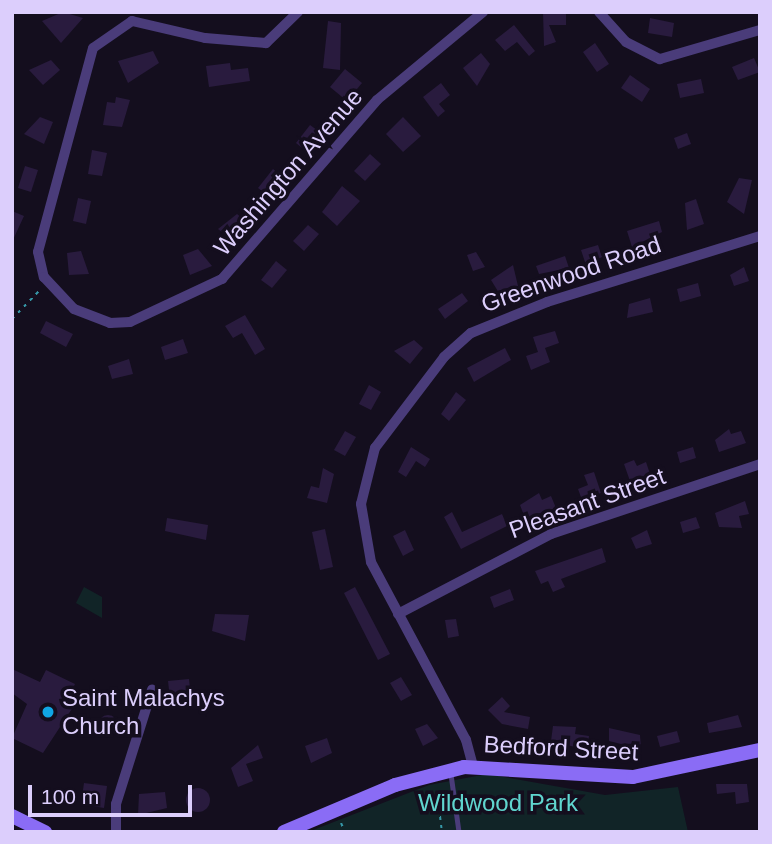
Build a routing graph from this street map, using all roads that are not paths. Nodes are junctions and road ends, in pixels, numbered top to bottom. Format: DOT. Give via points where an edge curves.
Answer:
graph roads {
  1 [pos="298,12"];
  2 [pos="483,12"];
  3 [pos="599,12"];
  4 [pos="760,30"];
  5 [pos="760,236"];
  6 [pos="760,464"];
  7 [pos="398,614"];
  8 [pos="152,690"];
  9 [pos="760,750"];
  10 [pos="474,766"];
  11 [pos="451,770"];
  12 [pos="12,816"];
  13 [pos="45,832"];
  14 [pos="116,832"];
  15 [pos="284,832"];
  16 [pos="459,832"];
  1 -- 2 [label="street, Washington Avenue" via="279,36 255,44 132,21 99,41 88,60 38,259 47,282 74,309 110,323 151,316 210,287 233,270 383,94"];
  3 -- 4 [label="street" via="626,42 660,58"];
  5 -- 7 [label="street, Greenwood Road" via="499,318 444,357 375,448 363,481 366,545"];
  6 -- 7 [label="street, Pleasant Street" via="551,534"];
  7 -- 10 [label="street, Greenwood Road"];
  8 -- 14 [label="street" via="116,804"];
  9 -- 10 [label="main road, Bedford Street" via="624,777"];
  10 -- 11 [label="main road, Bedford Street"];
  11 -- 15 [label="main road, Bedford Street"];
  11 -- 16 [label="lane"];
  12 -- 13 [label="main road"];
}
